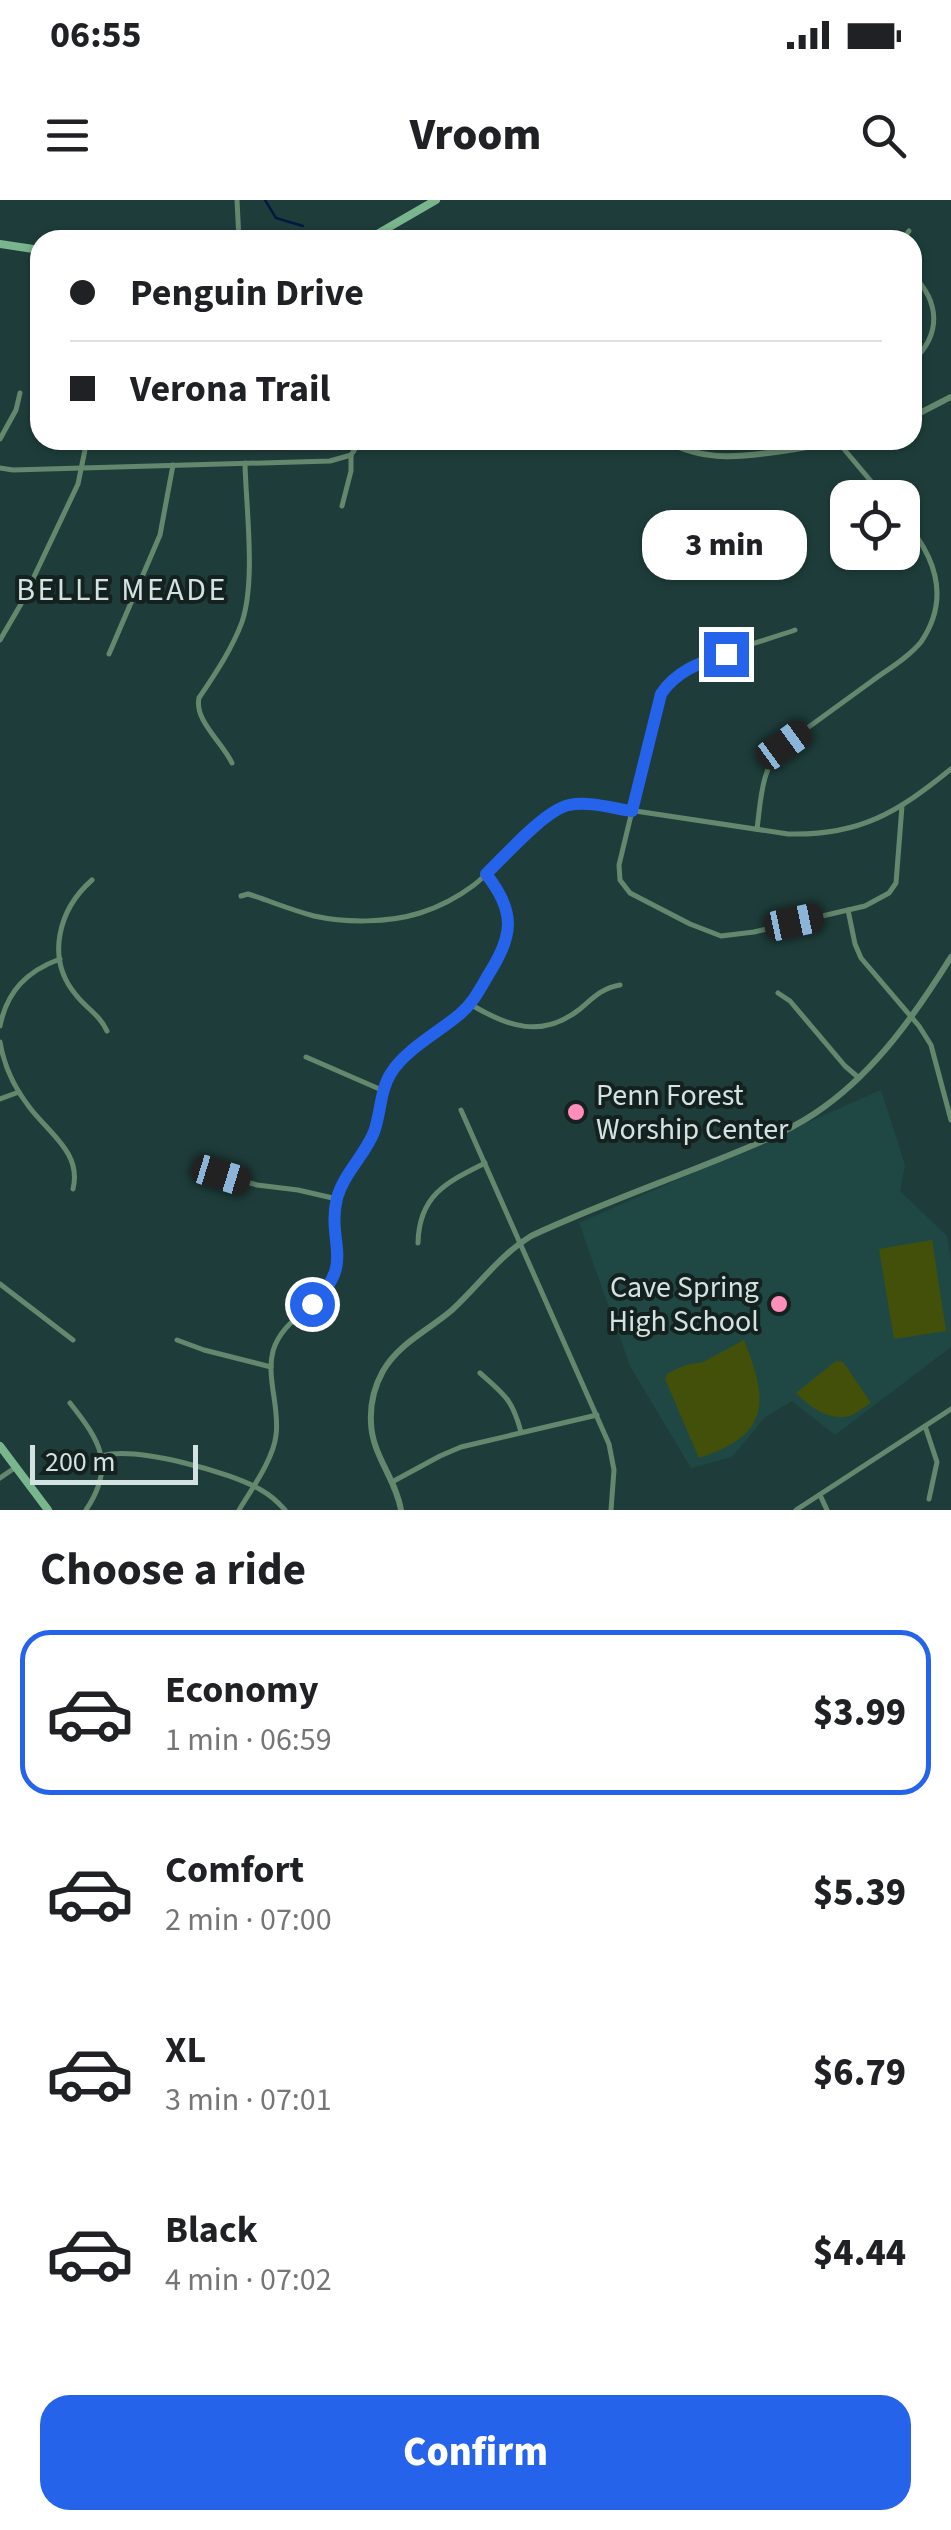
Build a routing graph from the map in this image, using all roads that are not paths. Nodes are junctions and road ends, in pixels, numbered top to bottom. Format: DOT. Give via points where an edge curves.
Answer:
graph roads {
  1 [pos="237,200"];
  2 [pos="430,202"];
  3 [pos="238,230"];
  4 [pos="386,230"];
  5 [pos="0,244"];
  6 [pos="30,248"];
  7 [pos="922,285"];
  8 [pos="922,351"];
  9 [pos="20,393"];
  10 [pos="951,398"];
  11 [pos="922,412"];
  12 [pos="0,440"];
  13 [pos="86,450"];
  14 [pos="355,450"];
  15 [pos="690,450"];
  16 [pos="786,450"];
  17 [pos="849,450"];
  18 [pos="351,456"];
  19 [pos="244,463"];
  20 [pos="173,465"];
  21 [pos="0,468"];
  22 [pos="83,468"];
  23 [pos="871,480"];
  24 [pos="342,506"];
  25 [pos="920,538"];
  26 [pos="794,630"];
  27 [pos="0,640"];
  28 [pos="109,654"];
  29 [pos="232,763"];
  30 [pos="951,769"];
  31 [pos="902,806"];
  32 [pos="632,811"];
  33 [pos="756,829"];
  34 [pos="486,874"];
  35 [pos="92,880"];
  36 [pos="241,896"];
  37 [pos="848,910"];
  38 [pos="951,957"];
  39 [pos="60,960"];
  40 [pos="620,985"];
  41 [pos="778,993"];
  42 [pos="470,1004"];
  43 [pos="912,1018"];
  44 [pos="0,1026"];
  45 [pos="108,1031"];
  46 [pos="0,1042"];
  47 [pos="306,1058"];
  48 [pos="858,1078"];
  49 [pos="384,1091"];
  50 [pos="19,1092"];
  51 [pos="0,1099"];
  52 [pos="461,1110"];
  53 [pos="951,1120"];
  54 [pos="486,1162"];
  55 [pos="201,1169"];
  56 [pos="72,1189"];
  57 [pos="337,1200"];
  58 [pos="520,1242"];
  59 [pos="418,1243"];
  60 [pos="0,1284"];
  61 [pos="73,1340"];
  62 [pos="177,1340"];
  63 [pos="272,1367"];
  64 [pos="480,1373"];
  65 [pos="70,1403"];
  66 [pos="951,1409"];
  67 [pos="597,1415"];
  68 [pos="925,1426"];
  69 [pos="521,1432"];
  70 [pos="0,1446"];
  71 [pos="102,1456"];
  72 [pos="16,1467"];
  73 [pos="0,1478"];
  74 [pos="391,1482"];
  75 [pos="253,1485"];
  76 [pos="820,1494"];
  77 [pos="929,1499"];
  78 [pos="48,1510"];
  79 [pos="86,1510"];
  80 [pos="239,1510"];
  81 [pos="285,1510"];
  82 [pos="401,1510"];
  83 [pos="610,1510"];
  84 [pos="796,1510"];
  85 [pos="827,1510"];
  1 -- 3 [label="street"];
  2 -- 4 [label="main road"];
  5 -- 6 [label="main road"];
  7 -- 8 [label="street" via="934,314"];
  9 -- 12 [label="street"];
  10 -- 11 [label="street"];
  13 -- 22 [label="street"];
  14 -- 18 [label="street"];
  15 -- 16 [label="street" via="726,457"];
  17 -- 23 [label="street"];
  18 -- 19 [label="street"];
  18 -- 24 [label="street"];
  19 -- 20 [label="street"];
  19 -- 29 [label="street" via="246,604 197,708"];
  20 -- 22 [label="street"];
  20 -- 28 [label="street" via="160,535"];
  21 -- 22 [label="street"];
  22 -- 27 [label="street"];
  25 -- 33 [label="street" via="938,572 939,603 929,630 911,652 775,755"];
  26 -- 32 [label="street" via="696,664 671,680 658,703"];
  30 -- 31 [label="street"];
  31 -- 33 [label="street" via="836,831"];
  31 -- 37 [label="street" via="896,883 882,898"];
  32 -- 33 [label="street"];
  32 -- 34 [label="street" via="589,804 562,808"];
  32 -- 37 [label="street" via="620,880 640,899 690,924 728,936"];
  34 -- 36 [label="street" via="436,908 398,917 329,918"];
  34 -- 42 [label="street" via="506,908 508,936"];
  35 -- 39 [label="street" via="62,921"];
  37 -- 43 [label="street" via="861,958"];
  38 -- 43 [label="street"];
  39 -- 44 [label="street" via="18,985"];
  39 -- 45 [label="street" via="71,989"];
  40 -- 42 [label="street" via="543,1028 520,1026"];
  41 -- 48 [label="street"];
  42 -- 49 [label="street" via="398,1063"];
  43 -- 48 [label="street"];
  43 -- 53 [label="street" via="931,1045"];
  46 -- 50 [label="street"];
  47 -- 49 [label="street"];
  48 -- 58 [label="street" via="796,1124"];
  49 -- 57 [label="street" via="372,1136"];
  50 -- 51 [label="street"];
  50 -- 56 [label="street" via="68,1152"];
  52 -- 54 [label="street"];
  54 -- 58 [label="street"];
  54 -- 59 [label="street" via="432,1197"];
  55 -- 57 [label="street"];
  57 -- 63 [label="street" via="334,1276 281,1335"];
  58 -- 67 [label="street"];
  58 -- 74 [label="street" via="383,1370 370,1420"];
  60 -- 61 [label="street"];
  62 -- 63 [label="street"];
  63 -- 75 [label="street" via="276,1436"];
  64 -- 69 [label="street" via="508,1398"];
  65 -- 71 [label="street"];
  66 -- 68 [label="street"];
  67 -- 69 [label="street"];
  67 -- 83 [label="street" via="613,1459"];
  68 -- 76 [label="street"];
  68 -- 77 [label="street" via="937,1462"];
  69 -- 74 [label="street" via="461,1447"];
  70 -- 72 [label="main road"];
  71 -- 75 [label="street" via="140,1454"];
  71 -- 79 [label="street" via="102,1478"];
  72 -- 73 [label="street"];
  72 -- 78 [label="main road"];
  74 -- 82 [label="street"];
  75 -- 80 [label="street"];
  75 -- 81 [label="street"];
  76 -- 84 [label="street"];
  76 -- 85 [label="street"];
}
